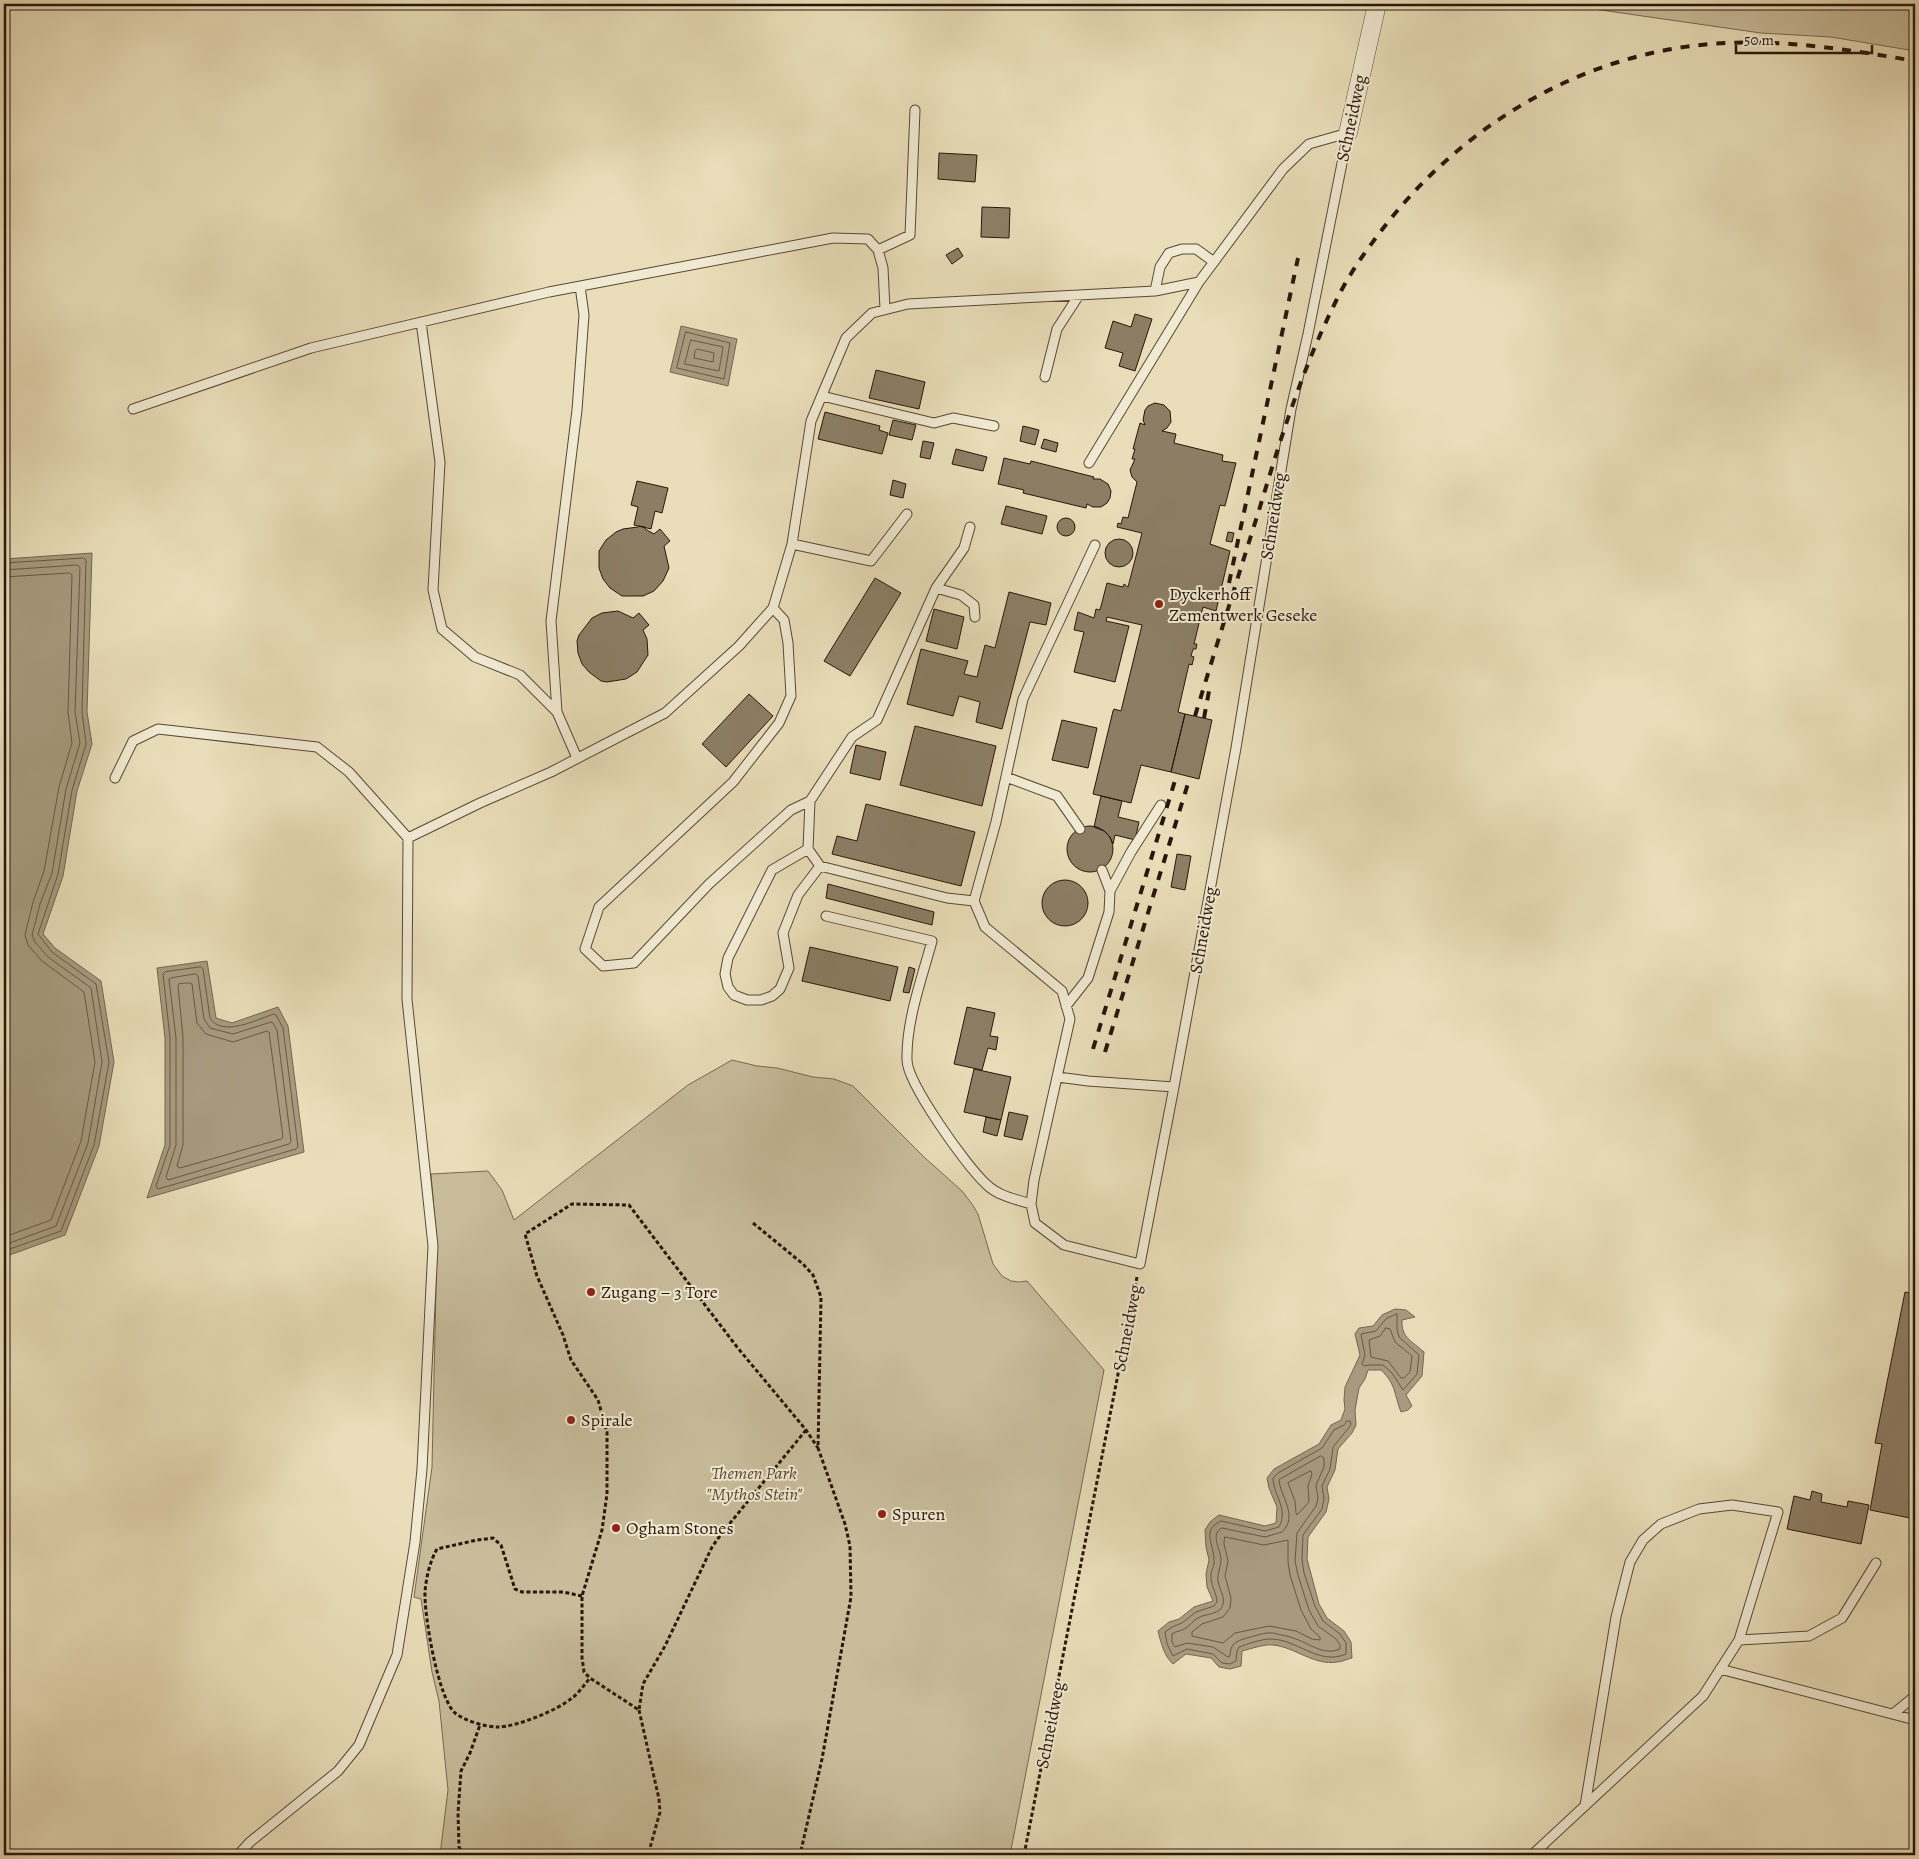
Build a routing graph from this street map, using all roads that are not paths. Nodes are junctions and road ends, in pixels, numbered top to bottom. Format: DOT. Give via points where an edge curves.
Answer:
graph roads {
  1 [pos="1377,4"];
  2 [pos="915,110"];
  3 [pos="1348,133"];
  4 [pos="878,250"];
  5 [pos="1214,262"];
  6 [pos="1198,282"];
  7 [pos="580,286"];
  8 [pos="1155,291"];
  9 [pos="1079,294"];
  10 [pos="885,309"];
  11 [pos="421,322"];
  12 [pos="1045,377"];
  13 [pos="822,396"];
  14 [pos="133,410"];
  15 [pos="994,426"];
  16 [pos="1089,463"];
  17 [pos="907,514"];
  18 [pos="970,527"];
  19 [pos="792,544"];
  20 [pos="1095,545"];
  21 [pos="936,588"];
  22 [pos="773,608"];
  23 [pos="975,617"];
  24 [pos="557,712"];
  25 [pos="577,758"];
  26 [pos="1006,777"];
  27 [pos="115,778"];
  28 [pos="810,801"];
  29 [pos="1161,805"];
  30 [pos="1080,829"];
  31 [pos="408,838"];
  32 [pos="808,849"];
  33 [pos="820,866"];
  34 [pos="1102,870"];
  35 [pos="1110,892"];
  36 [pos="974,901"];
  37 [pos="826,916"];
  38 [pos="1066,1006"];
  39 [pos="1058,1076"];
  40 [pos="1174,1086"];
  41 [pos="1030,1204"];
  42 [pos="1876,1563"];
  43 [pos="1739,1640"];
  44 [pos="1720,1669"];
  45 [pos="1915,1696"];
  46 [pos="1893,1714"];
  47 [pos="1915,1720"];
  48 [pos="1585,1806"];
  49 [pos="238,1855"];
  50 [pos="1532,1855"];
  1 -- 3 [label="street, Schneidweg"];
  2 -- 4 [label="lane" via="910,235"];
  3 -- 5 [label="lane" via="1309,144 1283,169"];
  3 -- 40 [label="lane, Schneidweg" via="1291,409 1236,748"];
  4 -- 7 [label="lane" via="868,239 833,238"];
  4 -- 10 [label="lane" via="883,268"];
  5 -- 6 [label="lane"];
  5 -- 8 [label="lane" via="1196,249 1170,253 1160,267"];
  6 -- 8 [label="lane"];
  6 -- 16 [label="lane"];
  7 -- 11 [label="lane"];
  7 -- 24 [label="lane" via="584,315 577,410 551,621"];
  8 -- 9 [label="lane"];
  9 -- 10 [label="lane" via="908,304"];
  9 -- 12 [label="lane" via="1057,328"];
  10 -- 13 [label="lane" via="872,313 846,338"];
  11 -- 14 [label="lane" via="311,348"];
  11 -- 24 [label="lane" via="440,462 433,590 442,629 475,657 520,675"];
  13 -- 15 [label="lane" via="934,424 953,418"];
  13 -- 19 [label="lane" via="811,421"];
  17 -- 19 [label="lane" via="871,561"];
  18 -- 21 [label="lane" via="964,548"];
  19 -- 22 [label="lane"];
  20 -- 26 [label="lane" via="1023,699"];
  21 -- 23 [label="lane" via="961,595 974,606"];
  21 -- 28 [label="lane" via="877,720 852,737"];
  22 -- 25 [label="lane" via="739,646 665,713"];
  22 -- 28 [label="lane" via="784,620 791,696 779,724 733,782 599,907 585,948 603,966 634,963 709,884 791,810"];
  24 -- 25 [label="lane"];
  25 -- 31 [label="lane"];
  26 -- 30 [label="lane" via="1057,796"];
  26 -- 36 [label="lane"];
  27 -- 31 [label="lane" via="134,741 158,729 317,747 349,772"];
  28 -- 32 [label="lane"];
  29 -- 35 [label="lane"];
  31 -- 49 [label="lane" via="407,998 433,1246 422,1469 415,1542 397,1655 359,1745 338,1771"];
  32 -- 33 [label="lane"];
  32 -- 33 [label="lane" via="772,870 767,879 728,958 725,974 734,995 760,1000 780,989 789,968 783,933 798,895"];
  33 -- 36 [label="lane" via="947,898"];
  34 -- 35 [label="lane"];
  35 -- 38 [label="lane" via="1110,912 1088,978"];
  36 -- 38 [label="lane" via="985,927 1062,991"];
  37 -- 41 [label="lane" via="932,941 908,1035 906,1062 917,1090 986,1185 1005,1197"];
  38 -- 39 [label="lane" via="1070,1020"];
  39 -- 40 [label="lane" via="1108,1083"];
  39 -- 41 [label="lane"];
  40 -- 41 [label="lane, Schneidweg" via="1140,1264 1064,1245 1035,1223"];
  42 -- 43 [label="lane" via="1842,1618 1809,1636"];
  43 -- 44 [label="lane"];
  43 -- 48 [label="lane" via="1778,1512 1732,1504 1698,1509 1661,1524 1643,1540 1630,1562 1620,1599"];
  44 -- 46 [label="lane"];
  44 -- 48 [label="lane" via="1703,1696"];
  45 -- 46 [label="lane"];
  46 -- 47 [label="lane"];
  48 -- 50 [label="lane"];
}
